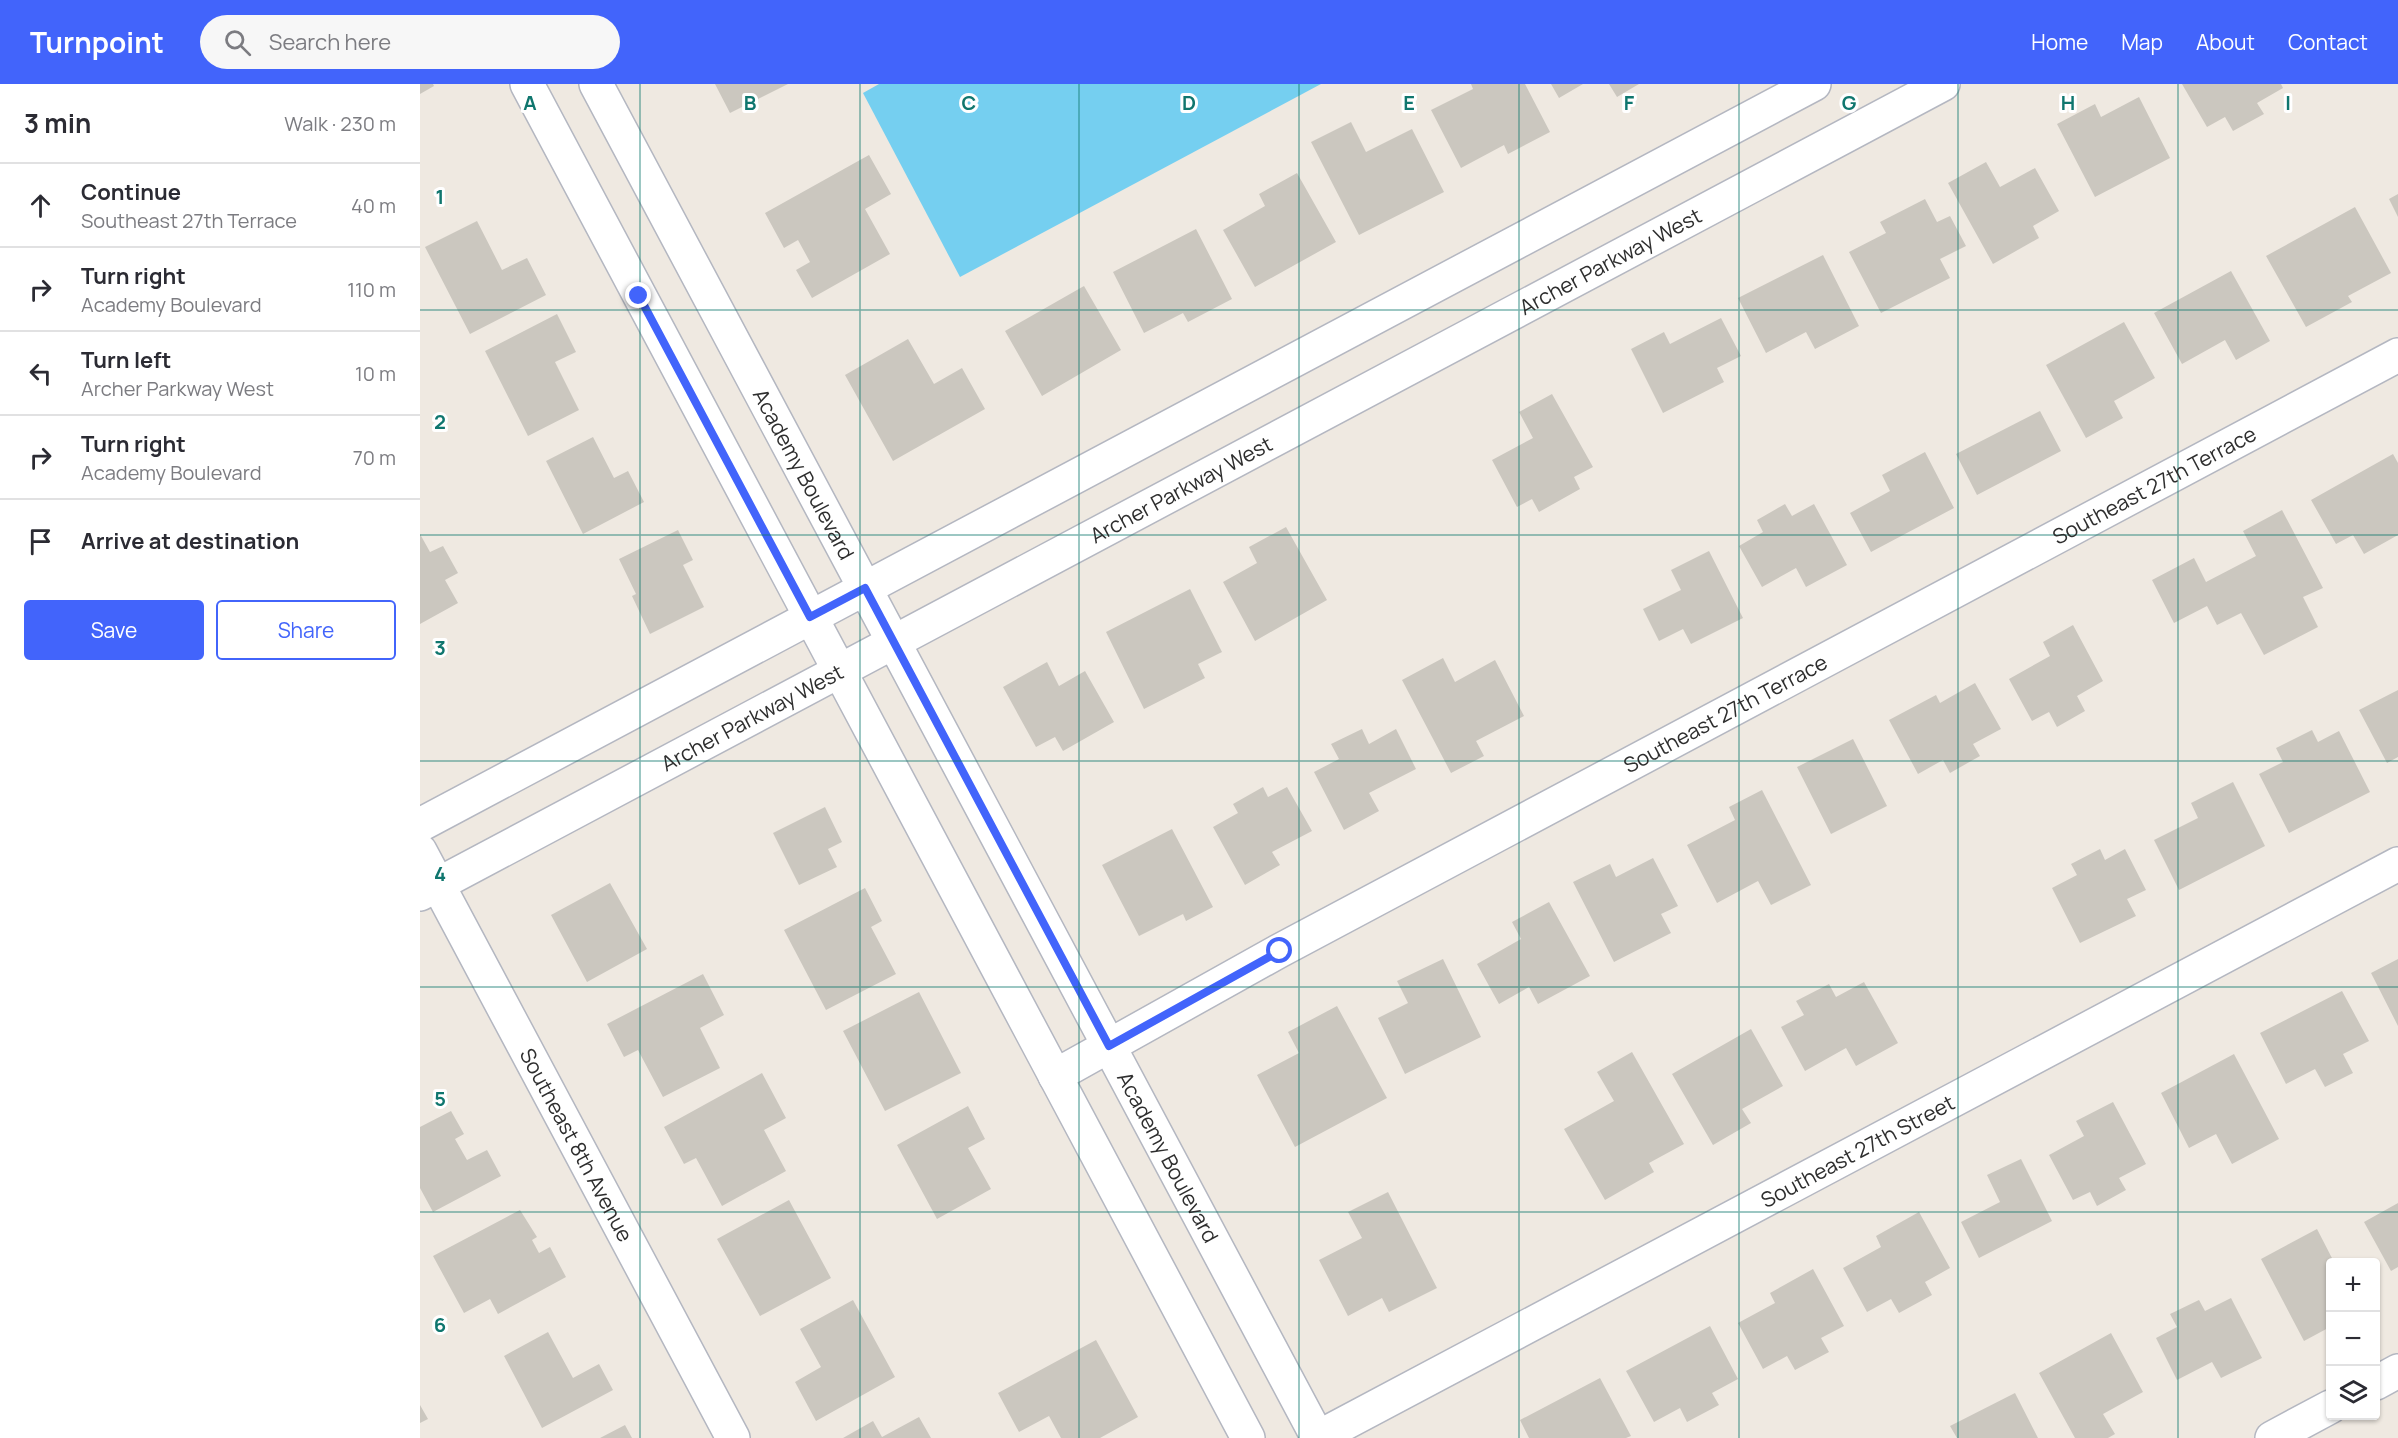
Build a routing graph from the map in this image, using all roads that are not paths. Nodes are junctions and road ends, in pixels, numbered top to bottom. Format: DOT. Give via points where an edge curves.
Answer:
graph roads {
  1 [pos="527,84"];
  2 [pos="596,84"];
  3 [pos="1814,84"];
  4 [pos="1942,84"];
  5 [pos="2398,355"];
  6 [pos="865,588"];
  7 [pos="810,617"];
  8 [pos="894,641"];
  9 [pos="838,670"];
  10 [pos="420,825"];
  11 [pos="420,851"];
  12 [pos="2398,864"];
  13 [pos="429,889"];
  14 [pos="1109,1046"];
  15 [pos="1055,1076"];
  16 [pos="2398,1371"];
  17 [pos="2380,1381"];
  18 [pos="2326,1410"];
  19 [pos="732,1438"];
  20 [pos="1248,1438"];
  21 [pos="1318,1438"];
  22 [pos="2272,1438"];
  1 -- 7 [label="street"];
  2 -- 6 [label="street, Academy Boulevard"];
  3 -- 6 [label="street"];
  4 -- 8 [label="street, Archer Parkway West"];
  5 -- 14 [label="street, Southeast 27th Terrace" via="1290,945"];
  6 -- 7 [label="street"];
  6 -- 8 [label="street, Academy Boulevard"];
  7 -- 9 [label="street"];
  7 -- 10 [label="street"];
  8 -- 9 [label="street, Archer Parkway West"];
  8 -- 14 [label="street, Academy Boulevard"];
  9 -- 13 [label="street, Archer Parkway West"];
  9 -- 15 [label="street"];
  11 -- 13 [label="street, Southeast 8th Avenue"];
  12 -- 21 [label="street, Southeast 27th Street"];
  13 -- 19 [label="street, Southeast 8th Avenue"];
  14 -- 15 [label="street, Southeast 27th Terrace"];
  14 -- 21 [label="street, Academy Boulevard"];
  15 -- 20 [label="street"];
  16 -- 17 [label="street"];
  18 -- 22 [label="street"];
}
